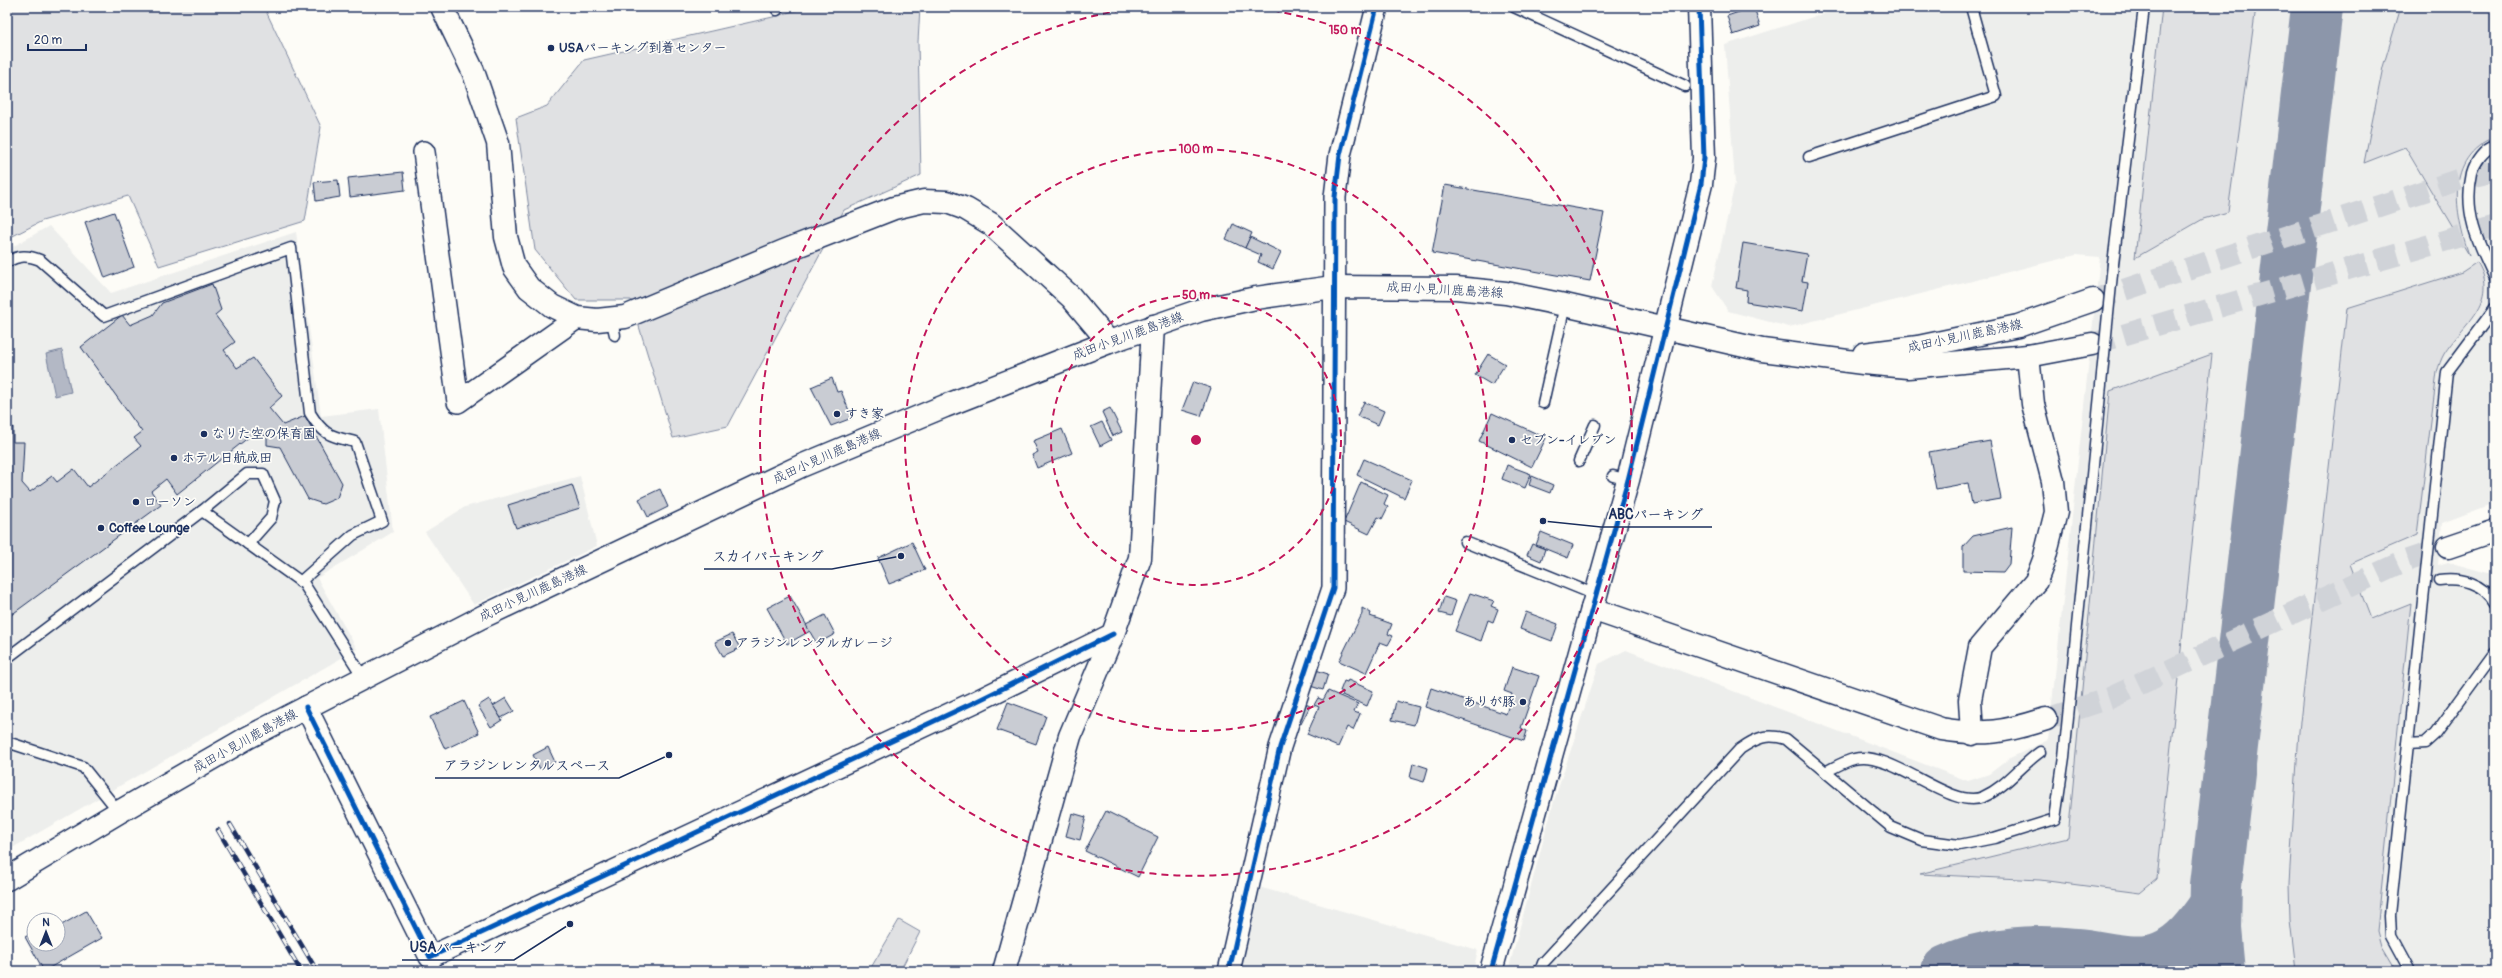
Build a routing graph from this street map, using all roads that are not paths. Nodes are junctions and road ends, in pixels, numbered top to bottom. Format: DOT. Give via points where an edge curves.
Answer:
graph roads {
  1 [pos="442,7"];
  2 [pos="1377,7"];
  3 [pos="1514,7"];
  4 [pos="1699,7"];
  5 [pos="1971,7"];
  6 [pos="2144,7"];
  7 [pos="1685,86"];
  8 [pos="2495,146"];
  9 [pos="424,152"];
  10 [pos="1809,157"];
  11 [pos="7,262"];
  12 [pos="2495,278"];
  13 [pos="1332,287"];
  14 [pos="2093,300"];
  15 [pos="1565,304"];
  16 [pos="2495,308"];
  17 [pos="577,318"];
  18 [pos="1153,326"];
  19 [pos="1667,329"];
  20 [pos="1109,342"];
  21 [pos="2092,344"];
  22 [pos="2028,356"];
  23 [pos="1833,358"];
  24 [pos="1543,403"];
  25 [pos="1595,425"];
  26 [pos="1579,461"];
  27 [pos="202,512"];
  28 [pos="2495,531"];
  29 [pos="1465,542"];
  30 [pos="248,544"];
  31 [pos="2448,547"];
  32 [pos="2439,580"];
  33 [pos="300,582"];
  34 [pos="1594,602"];
  35 [pos="2495,603"];
  36 [pos="1113,634"];
  37 [pos="2495,652"];
  38 [pos="7,658"];
  39 [pos="363,677"];
  40 [pos="306,707"];
  41 [pos="2046,719"];
  42 [pos="1972,734"];
  43 [pos="7,742"];
  44 [pos="2408,744"];
  45 [pos="2040,752"];
  46 [pos="1827,771"];
  47 [pos="119,812"];
  48 [pos="7,879"];
  49 [pos="434,964"];
  50 [pos="1004,971"];
  51 [pos="1229,971"];
  52 [pos="1491,971"];
  53 [pos="1540,971"];
  54 [pos="2410,971"];
  1 -- 17 [label="street" via="473,71 498,143 506,237 514,267 534,292 552,306"];
  2 -- 13 [label="street" via="1340,155 1335,197"];
  3 -- 7 [label="lane"];
  4 -- 19 [label="street" via="1704,158 1701,184"];
  5 -- 10 [label="lane" via="1996,96"];
  6 -- 46 [label="lane, bridge" via="2113,264 2064,757 2055,819 1994,838 1959,845 1922,840 1891,827"];
  8 -- 12 [label="lane" via="2489,148 2474,164 2468,190 2470,216 2482,252"];
  9 -- 17 [label="street" via="458,402"];
  11 -- 33 [label="lane" via="14,257 28,255 40,260 104,316 291,248 310,413 329,436 355,442 382,521 353,535"];
  13 -- 15 [label="street, 成田小見川鹿島港線" via="1456,288 1506,293"];
  13 -- 18 [label="street, 成田小見川鹿島港線" via="1256,298 1201,310"];
  13 -- 51 [label="street" via="1333,588 1280,748"];
  14 -- 23 [label="street, 成田小見川鹿島港線" via="2018,326 1918,347"];
  15 -- 19 [label="street, 成田小見川鹿島港線"];
  15 -- 24 [label="lane"];
  16 -- 44 [label="lane" via="2447,372"];
  17 -- 20 [label="street" via="597,320 613,327 625,317 784,251 894,208 924,201 953,204 991,224 1071,297"];
  18 -- 20 [label="street, 成田小見川鹿島港線"];
  18 -- 36 [label="street" via="1140,558"];
  19 -- 23 [label="street, 成田小見川鹿島港線" via="1762,350"];
  19 -- 34 [label="street" via="1621,478"];
  20 -- 39 [label="street, 成田小見川鹿島港線" via="801,466 482,617"];
  21 -- 22 [label="street, 成田小見川鹿島港線"];
  22 -- 23 [label="street, 成田小見川鹿島港線" via="1908,367"];
  22 -- 42 [label="street" via="2033,404 2053,481 2056,512 2036,581 1980,647 1970,700"];
  25 -- 26 [label="lane"];
  27 -- 30 [label="lane"];
  27 -- 30 [label="lane" via="247,474 263,474 275,501 271,518"];
  27 -- 38 [label="lane"];
  28 -- 31 [label="street"];
  29 -- 34 [label="lane"];
  30 -- 33 [label="lane"];
  32 -- 35 [label="lane" via="2452,578 2479,586 2490,594"];
  33 -- 39 [label="lane" via="304,584"];
  34 -- 42 [label="street" via="1941,729"];
  34 -- 52 [label="street"];
  36 -- 49 [label="street"];
  36 -- 50 [label="street" via="1070,736"];
  37 -- 44 [label="lane" via="2435,734 2425,743"];
  39 -- 40 [label="street, 成田小見川鹿島港線"];
  40 -- 47 [label="street, 成田小見川鹿島港線"];
  40 -- 49 [label="street"];
  41 -- 42 [label="street" via="2011,730"];
  43 -- 47 [label="lane" via="83,767"];
  44 -- 54 [label="lane" via="2390,915 2391,936"];
  45 -- 46 [label="lane" via="2026,762 2005,784 1982,798 1962,800 1882,761 1856,758"];
  46 -- 53 [label="lane" via="1786,739 1773,735 1757,738 1746,745 1543,963"];
  47 -- 48 [label="street, 成田小見川鹿島港線"];
}
